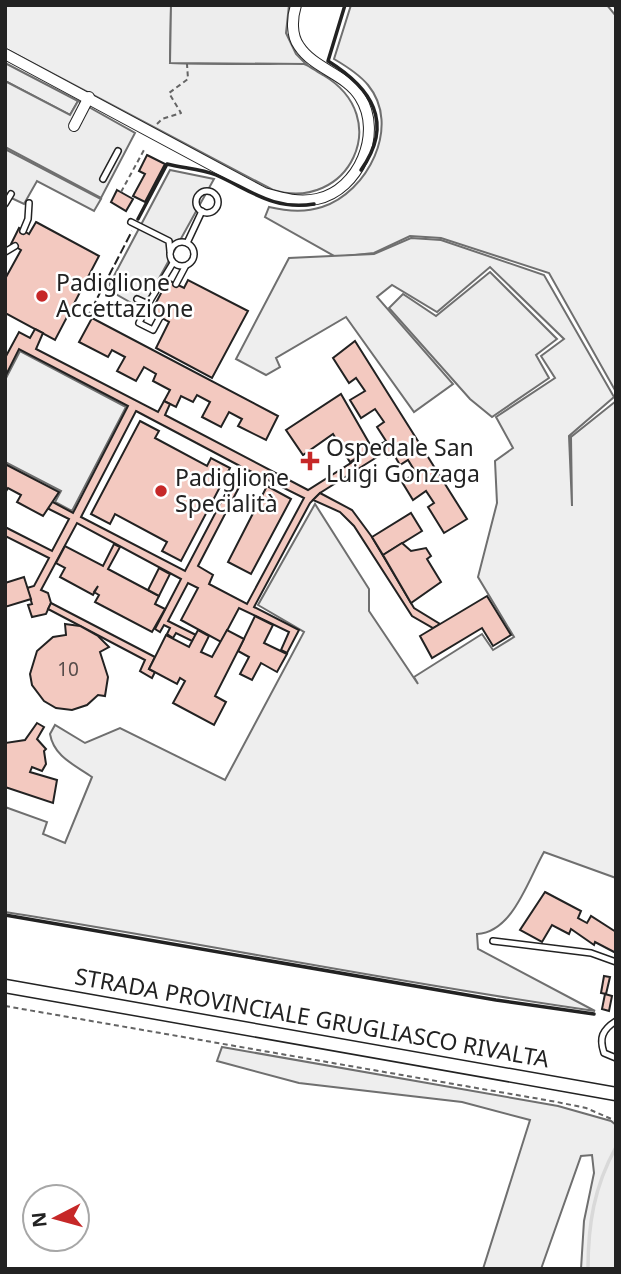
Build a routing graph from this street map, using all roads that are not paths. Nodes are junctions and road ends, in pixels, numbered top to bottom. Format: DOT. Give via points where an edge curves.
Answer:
graph roads {
  1 [pos="296,5"];
  2 [pos="5,54"];
  3 [pos="89,97"];
  4 [pos="74,126"];
  5 [pos="118,151"];
  6 [pos="103,179"];
  7 [pos="11,194"];
  8 [pos="29,203"];
  9 [pos="5,204"];
  10 [pos="202,211"];
  11 [pos="131,222"];
  12 [pos="23,231"];
  13 [pos="187,243"];
  14 [pos="15,246"];
  15 [pos="170,251"];
  16 [pos="5,252"];
  17 [pos="173,263"];
  18 [pos="185,267"];
  19 [pos="176,284"];
  20 [pos="137,299"];
  21 [pos="148,304"];
  22 [pos="160,317"];
  23 [pos="492,941"];
  24 [pos="616,962"];
  25 [pos="5,986"];
  26 [pos="616,1021"];
  27 [pos="616,1058"];
  28 [pos="614,1092"];
  1 -- 3 [label="street" via="293,30 298,45 354,88 368,112 369,137 356,172 326,196 289,200 264,194"];
  2 -- 3 [label="street"];
  3 -- 4 [label="street"];
  5 -- 6 [label="lane"];
  7 -- 9 [label="lane"];
  8 -- 12 [label="lane"];
  10 -- 10 [label="lane" via="211,212 217,205 211,192 198,195 197,206"];
  10 -- 13 [label="lane"];
  11 -- 15 [label="lane" via="169,241"];
  13 -- 15 [label="lane" via="176,243"];
  13 -- 18 [label="lane" via="194,258"];
  14 -- 16 [label="lane"];
  15 -- 17 [label="lane"];
  17 -- 18 [label="lane"];
  17 -- 21 [label="lane"];
  18 -- 19 [label="lane"];
  20 -- 21 [label="lane"];
  21 -- 22 [label="lane" via="139,323 153,330"];
  23 -- 24 [label="lane" via="592,953"];
  25 -- 28 [label="street, STRADA PROVINCIALE GRUGLIASCO RIVALTA"];
  26 -- 27 [label="lane" via="600,1041 604,1053"];
}
